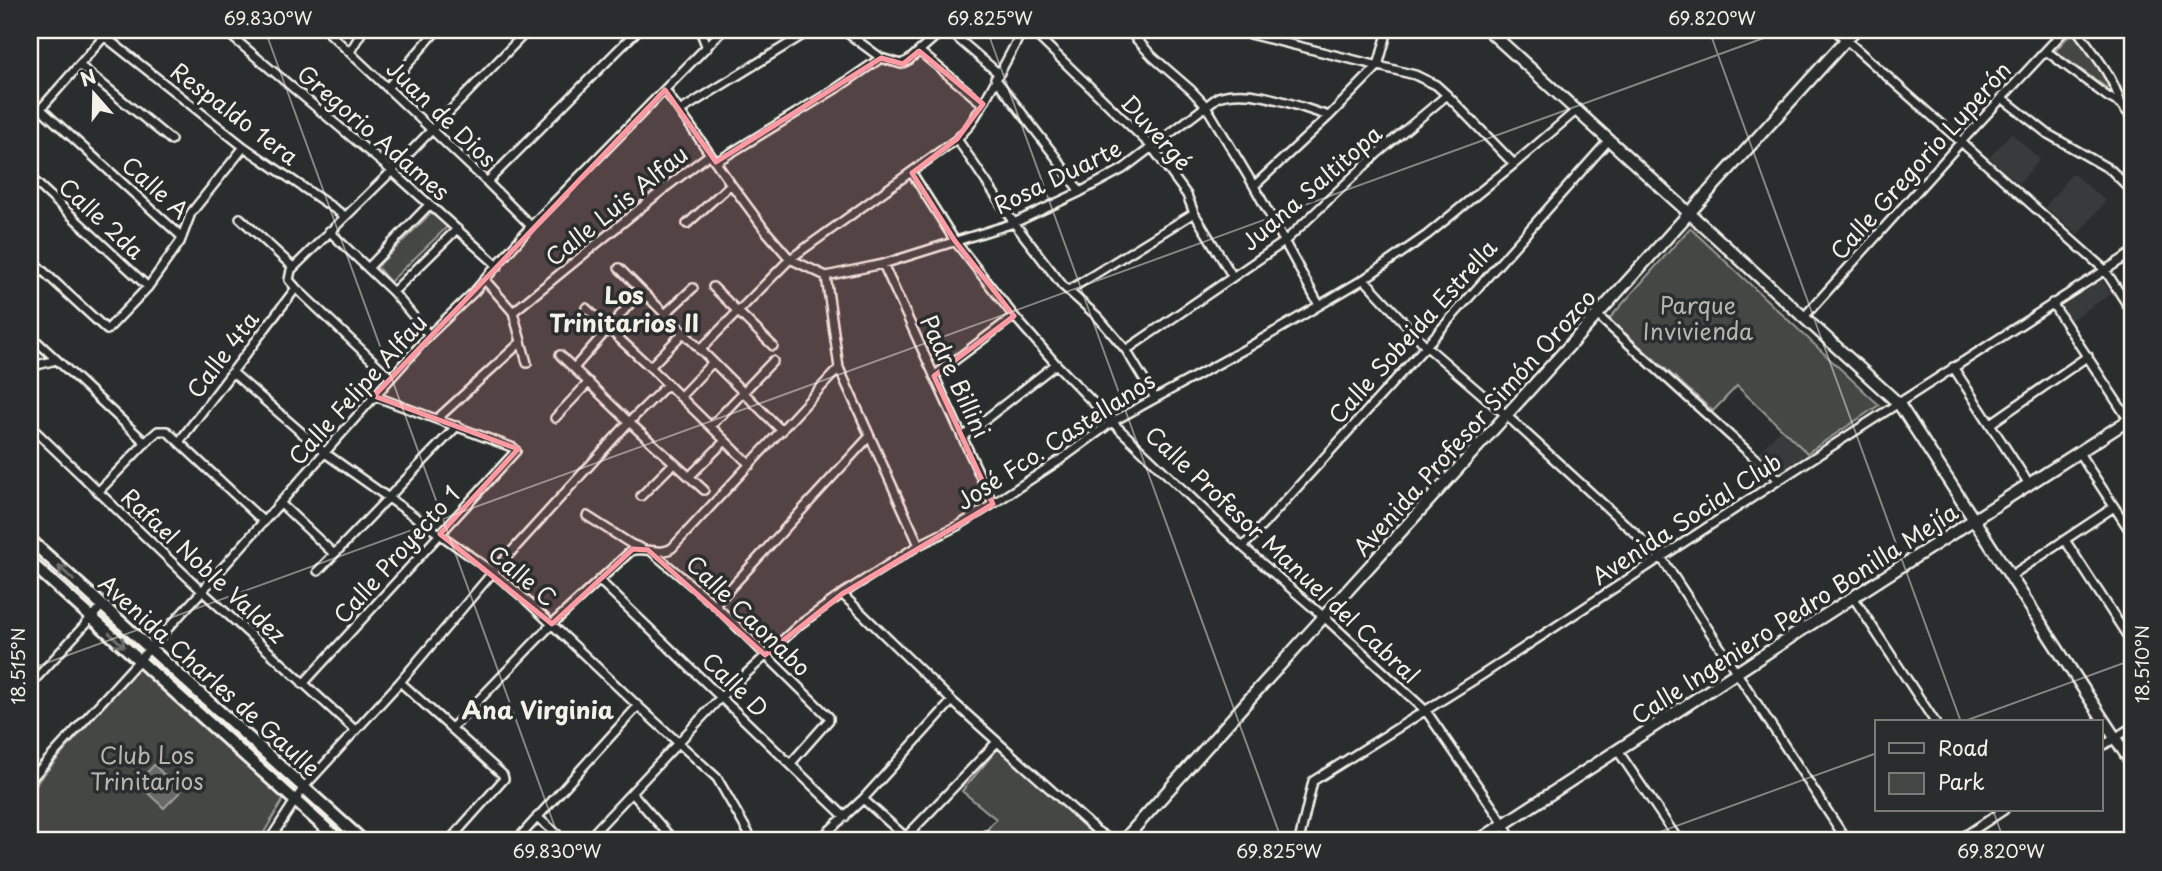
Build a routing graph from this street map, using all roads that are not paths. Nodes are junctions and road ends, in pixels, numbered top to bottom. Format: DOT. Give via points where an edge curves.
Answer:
graph roads {
  1 [pos="224,30"];
  2 [pos="326,30"];
  3 [pos="363,30"];
  4 [pos="437,30"];
  5 [pos="528,30"];
  6 [pos="638,30"];
  7 [pos="700,30"];
  8 [pos="723,30"];
  9 [pos="811,30"];
  10 [pos="844,30"];
  11 [pos="943,30"];
  12 [pos="948,30"];
  13 [pos="1023,30"];
  14 [pos="1031,30"];
  15 [pos="1128,30"];
  16 [pos="1233,30"];
  17 [pos="1388,30"];
  18 [pos="1835,30"];
  19 [pos="1855,30"];
  20 [pos="2065,30"];
  21 [pos="2077,30"];
  22 [pos="1492,31"];
  23 [pos="107,33"];
  24 [pos="1846,39"];
  25 [pos="707,48"];
  26 [pos="919,51"];
  27 [pos="2046,51"];
  28 [pos="350,52"];
  29 [pos="881,58"];
  30 [pos="79,65"];
  31 [pos="1378,66"];
  32 [pos="997,75"];
  33 [pos="388,88"];
  34 [pos="665,90"];
  35 [pos="1447,95"];
  36 [pos="2002,98"];
  37 [pos="983,104"];
  38 [pos="2121,104"];
  39 [pos="1206,106"];
  40 [pos="41,109"];
  41 [pos="1577,110"];
  42 [pos="681,111"];
  43 [pos="1329,116"];
  44 [pos="2132,118"];
  45 [pos="30,121"];
  46 [pos="432,130"];
  47 [pos="957,139"];
  48 [pos="1609,140"];
  49 [pos="171,141"];
  50 [pos="1960,143"];
  51 [pos="1151,146"];
  52 [pos="244,147"];
  53 [pos="710,154"];
  54 [pos="716,162"];
  55 [pos="1514,164"];
  56 [pos="392,171"];
  57 [pos="912,173"];
  58 [pos="30,177"];
  59 [pos="487,182"];
  60 [pos="731,184"];
  61 [pos="1254,186"];
  62 [pos="2132,191"];
  63 [pos="1080,192"];
  64 [pos="429,205"];
  65 [pos="1689,212"];
  66 [pos="1194,214"];
  67 [pos="345,216"];
  68 [pos="240,218"];
  69 [pos="1014,223"];
  70 [pos="687,224"];
  71 [pos="531,226"];
  72 [pos="457,229"];
  73 [pos="329,231"];
  74 [pos="182,237"];
  75 [pos="954,241"];
  76 [pos="1284,242"];
  77 [pos="2132,253"];
  78 [pos="30,259"];
  79 [pos="790,259"];
  80 [pos="883,264"];
  81 [pos="498,266"];
  82 [pos="293,267"];
  83 [pos="368,268"];
  84 [pos="619,268"];
  85 [pos="2105,270"];
  86 [pos="826,276"];
  87 [pos="1233,277"];
  88 [pos="1364,279"];
  89 [pos="485,280"];
  90 [pos="148,287"];
  91 [pos="713,287"];
  92 [pos="296,288"];
  93 [pos="693,288"];
  94 [pos="1069,290"];
  95 [pos="641,291"];
  96 [pos="393,292"];
  97 [pos="2052,303"];
  98 [pos="1319,306"];
  99 [pos="586,308"];
  100 [pos="739,311"];
  101 [pos="513,312"];
  102 [pos="2132,312"];
  103 [pos="664,314"];
  104 [pos="1597,315"];
  105 [pos="1014,316"];
  106 [pos="1804,317"];
  107 [pos="608,329"];
  108 [pos="682,334"];
  109 [pos="30,335"];
  110 [pos="429,335"];
  111 [pos="521,342"];
  112 [pos="773,346"];
  113 [pos="1426,346"];
  114 [pos="1126,350"];
  115 [pos="700,351"];
  116 [pos="560,355"];
  117 [pos="2088,356"];
  118 [pos="56,359"];
  119 [pos="773,361"];
  120 [pos="527,363"];
  121 [pos="712,363"];
  122 [pos="1056,364"];
  123 [pos="650,367"];
  124 [pos="1953,367"];
  125 [pos="30,368"];
  126 [pos="574,368"];
  127 [pos="839,368"];
  128 [pos="233,373"];
  129 [pos="934,376"];
  130 [pos="390,377"];
  131 [pos="589,382"];
  132 [pos="667,385"];
  133 [pos="745,392"];
  134 [pos="374,396"];
  135 [pos="680,397"];
  136 [pos="1155,398"];
  137 [pos="1899,404"];
  138 [pos="1507,416"];
  139 [pos="555,418"];
  140 [pos="437,419"];
  141 [pos="2131,421"];
  142 [pos="629,422"];
  143 [pos="1112,422"];
  144 [pos="1990,424"];
  145 [pos="30,426"];
  146 [pos="457,426"];
  147 [pos="711,426"];
  148 [pos="782,431"];
  149 [pos="869,437"];
  150 [pos="963,438"];
  151 [pos="725,441"];
  152 [pos="178,442"];
  153 [pos="146,443"];
  154 [pos="325,453"];
  155 [pos="2079,453"];
  156 [pos="674,463"];
  157 [pos="750,465"];
  158 [pos="689,477"];
  159 [pos="1779,480"];
  160 [pos="2029,484"];
  161 [pos="704,490"];
  162 [pos="98,492"];
  163 [pos="641,496"];
  164 [pos="390,498"];
  165 [pos="280,503"];
  166 [pos="993,504"];
  167 [pos="2114,507"];
  168 [pos="587,516"];
  169 [pos="1974,519"];
  170 [pos="264,522"];
  171 [pos="440,534"];
  172 [pos="2132,534"];
  173 [pos="30,540"];
  174 [pos="2065,540"];
  175 [pos="919,545"];
  176 [pos="1243,547"];
  177 [pos="648,550"];
  178 [pos="334,554"];
  179 [pos="1661,557"];
  180 [pos="30,562"];
  181 [pos="318,571"];
  182 [pos="493,572"];
  183 [pos="2012,575"];
  184 [pos="599,580"];
  185 [pos="202,591"];
  186 [pos="842,594"];
  187 [pos="1853,597"];
  188 [pos="715,605"];
  189 [pos="102,606"];
  190 [pos="92,617"];
  191 [pos="1324,617"];
  192 [pos="552,624"];
  193 [pos="2132,643"];
  194 [pos="151,649"];
  195 [pos="765,655"];
  196 [pos="140,660"];
  197 [pos="1736,674"];
  198 [pos="400,682"];
  199 [pos="303,684"];
  200 [pos="30,685"];
  201 [pos="721,697"];
  202 [pos="952,701"];
  203 [pos="638,706"];
  204 [pos="1426,711"];
  205 [pos="1934,720"];
  206 [pos="2132,727"];
  207 [pos="452,728"];
  208 [pos="355,730"];
  209 [pos="2115,738"];
  210 [pos="997,742"];
  211 [pos="678,743"];
  212 [pos="2102,746"];
  213 [pos="1618,751"];
  214 [pos="791,763"];
  215 [pos="2132,764"];
  216 [pos="30,784"];
  217 [pos="303,787"];
  218 [pos="632,793"];
  219 [pos="296,799"];
  220 [pos="863,799"];
  221 [pos="1998,812"];
  222 [pos="537,817"];
  223 [pos="845,817"];
  224 [pos="1504,824"];
  225 [pos="906,840"];
  226 [pos="269,841"];
  227 [pos="340,841"];
  228 [pos="362,841"];
  229 [pos="449,841"];
  230 [pos="516,841"];
  231 [pos="565,841"];
  232 [pos="586,841"];
  233 [pos="674,841"];
  234 [pos="753,841"];
  235 [pos="818,841"];
  236 [pos="1112,841"];
  237 [pos="1123,841"];
  238 [pos="1299,841"];
  239 [pos="1478,841"];
  240 [pos="1512,841"];
  241 [pos="1679,841"];
  242 [pos="1847,841"];
  243 [pos="1957,841"];
  1 -- 56 [label="street, Gregorio Adames"];
  2 -- 28 [label="street, Juan de Dios"];
  3 -- 28 [label="street"];
  4 -- 33 [label="street"];
  5 -- 46 [label="street"];
  6 -- 59 [label="street"];
  7 -- 25 [label="street"];
  8 -- 25 [label="street, Calle Felipe Alfau"];
  9 -- 42 [label="street"];
  10 -- 29 [label="street"];
  11 -- 26 [label="street"];
  12 -- 32 [label="street"];
  13 -- 32 [label="street"];
  14 -- 51 [label="street, Duvergé"];
  15 -- 39 [label="street"];
  16 -- 31 [label="street"];
  17 -- 31 [label="street"];
  18 -- 24 [label="street"];
  19 -- 24 [label="street, Avenida Profesor Simón Orozco"];
  20 -- 27 [label="street, Calle Gregorio Luperón"];
  21 -- 38 [label="street" via="2105,69"];
  22 -- 41 [label="street"];
  23 -- 30 [label="street"];
  23 -- 52 [label="street, Respaldo 1era"];
  24 -- 50 [label="street"];
  24 -- 65 [label="street, Avenida Profesor Simón Orozco"];
  25 -- 34 [label="street, Calle Felipe Alfau"];
  26 -- 29 [label="street" via="903,64"];
  26 -- 37 [label="street"];
  27 -- 36 [label="street, Calle Gregorio Luperón"];
  27 -- 38 [label="street"];
  28 -- 33 [label="street, Juan de Dios"];
  29 -- 54 [label="street, Calle Luis Alfau"];
  30 -- 40 [label="street"];
  30 -- 49 [label="street"];
  31 -- 35 [label="street" via="1415,75"];
  31 -- 43 [label="street"];
  32 -- 37 [label="street"];
  32 -- 63 [label="street"];
  33 -- 46 [label="street, Juan de Dios"];
  34 -- 42 [label="street"];
  34 -- 71 [label="street, Calle Felipe Alfau"];
  35 -- 55 [label="street"];
  35 -- 76 [label="street, Juana Saltitopa"];
  36 -- 50 [label="street, Calle Gregorio Luperón"];
  36 -- 62 [label="street" via="2048,134 2110,170"];
  37 -- 47 [label="street"];
  38 -- 44 [label="street"];
  39 -- 43 [label="street, Rosa Duarte" via="1218,97 1242,93"];
  39 -- 51 [label="street, Rosa Duarte"];
  39 -- 61 [label="street"];
  40 -- 45 [label="street"];
  40 -- 74 [label="street, Calle A"];
  41 -- 48 [label="street"];
  41 -- 55 [label="street, José Fco. Castellanos"];
  42 -- 53 [label="street"];
  43 -- 61 [label="street"];
  46 -- 56 [label="street"];
  46 -- 59 [label="street, Juan de Dios"];
  47 -- 57 [label="street"];
  47 -- 69 [label="street"];
  48 -- 65 [label="street"];
  48 -- 113 [label="street, Calle Sobeida Estrella"];
  50 -- 85 [label="street"];
  50 -- 106 [label="street, Calle Gregorio Luperón"];
  51 -- 63 [label="street, Rosa Duarte" via="1124,169"];
  51 -- 66 [label="street, Duvergé" via="1188,195"];
  52 -- 67 [label="street, Respaldo 1era"];
  52 -- 74 [label="street" via="191,214"];
  53 -- 54 [label="street"];
  53 -- 101 [label="street, Calle Luis Alfau"];
  54 -- 60 [label="street"];
  55 -- 88 [label="street, José Fco. Castellanos"];
  56 -- 64 [label="street, Gregorio Adames"];
  56 -- 67 [label="street"];
  57 -- 75 [label="street, Calle Profesor Manuel del Cabral"];
  57 -- 79 [label="street"];
  58 -- 90 [label="street, Calle 2da"];
  59 -- 71 [label="street, Juan de Dios"];
  60 -- 70 [label="street"];
  60 -- 79 [label="street"];
  61 -- 76 [label="street"];
  63 -- 69 [label="street, Rosa Duarte"];
  64 -- 72 [label="street, Gregorio Adames"];
  64 -- 83 [label="street"];
  65 -- 104 [label="street, Avenida Profesor Simón Orozco"];
  65 -- 106 [label="street"];
  66 -- 87 [label="street, Duvergé"];
  66 -- 94 [label="street"];
  67 -- 73 [label="street"];
  68 -- 82 [label="street"];
  69 -- 75 [label="street, Rosa Duarte"];
  69 -- 94 [label="street"];
  71 -- 81 [label="street, Calle Felipe Alfau"];
  72 -- 81 [label="street, Gregorio Adames"];
  72 -- 96 [label="street"];
  73 -- 82 [label="street"];
  73 -- 83 [label="street"];
  74 -- 90 [label="street"];
  75 -- 80 [label="street, Rosa Duarte"];
  75 -- 105 [label="street, Calle Profesor Manuel del Cabral"];
  76 -- 87 [label="street, Juana Saltitopa"];
  76 -- 98 [label="street"];
  77 -- 85 [label="street, Avenida Social Club"];
  78 -- 90 [label="street" via="107,330"];
  79 -- 86 [label="street"];
  79 -- 100 [label="street"];
  80 -- 86 [label="street, Rosa Duarte"];
  80 -- 129 [label="street, Padre Billini"];
  81 -- 89 [label="street, Calle Felipe Alfau"];
  82 -- 92 [label="street" via="289,279"];
  83 -- 96 [label="street"];
  84 -- 95 [label="street"];
  85 -- 97 [label="street, Avenida Social Club"];
  85 -- 102 [label="street"];
  86 -- 127 [label="street"];
  87 -- 114 [label="street, Juana Saltitopa"];
  88 -- 98 [label="street, José Fco. Castellanos"];
  88 -- 113 [label="street"];
  89 -- 101 [label="street"];
  89 -- 110 [label="street, Calle Felipe Alfau"];
  91 -- 100 [label="street"];
  92 -- 128 [label="street, Calle 4ta"];
  92 -- 130 [label="street"];
  93 -- 103 [label="street"];
  94 -- 114 [label="street"];
  95 -- 103 [label="street"];
  95 -- 107 [label="street"];
  96 -- 110 [label="street"];
  97 -- 117 [label="street"];
  97 -- 124 [label="street, Avenida Social Club"];
  98 -- 136 [label="street, José Fco. Castellanos"];
  99 -- 107 [label="street"];
  100 -- 112 [label="street"];
  100 -- 115 [label="street"];
  101 -- 111 [label="street"];
  103 -- 108 [label="street"];
  104 -- 138 [label="street, Avenida Profesor Simón Orozco"];
  104 -- 159 [label="street"];
  105 -- 122 [label="street, Calle Profesor Manuel del Cabral"];
  105 -- 129 [label="street"];
  106 -- 137 [label="street"];
  107 -- 123 [label="street"];
  107 -- 126 [label="street"];
  108 -- 115 [label="street"];
  108 -- 123 [label="street"];
  109 -- 118 [label="street"];
  110 -- 130 [label="street, Calle Felipe Alfau"];
  111 -- 120 [label="street"];
  111 -- 140 [label="street"];
  113 -- 138 [label="street"];
  113 -- 176 [label="street, Calle Sobeida Estrella"];
  114 -- 136 [label="street"];
  115 -- 121 [label="street"];
  116 -- 126 [label="street"];
  117 -- 141 [label="street"];
  117 -- 144 [label="street"];
  118 -- 125 [label="street"];
  118 -- 153 [label="street"];
  119 -- 133 [label="street"];
  121 -- 133 [label="street"];
  121 -- 135 [label="street"];
  122 -- 143 [label="street, Calle Profesor Manuel del Cabral"];
  122 -- 150 [label="street"];
  123 -- 132 [label="street"];
  124 -- 137 [label="street, Avenida Social Club"];
  124 -- 144 [label="street"];
  126 -- 131 [label="street"];
  127 -- 148 [label="street"];
  127 -- 149 [label="street"];
  128 -- 152 [label="street, Calle 4ta"];
  128 -- 154 [label="street, Calle C"];
  129 -- 150 [label="street, Padre Billini"];
  130 -- 134 [label="street, Calle Felipe Alfau"];
  131 -- 139 [label="street"];
  131 -- 142 [label="street"];
  132 -- 135 [label="street"];
  132 -- 142 [label="street"];
  133 -- 147 [label="street"];
  133 -- 148 [label="street"];
  134 -- 140 [label="street"];
  134 -- 154 [label="street, Calle Felipe Alfau"];
  135 -- 147 [label="street"];
  136 -- 143 [label="street, José Fco. Castellanos"];
  137 -- 159 [label="street, Avenida Social Club"];
  137 -- 169 [label="street"];
  138 -- 179 [label="street"];
  138 -- 191 [label="street, Avenida Profesor Simón Orozco"];
  140 -- 146 [label="street"];
  141 -- 155 [label="street, Calle Ingeniero Pedro Bonilla Mejía"];
  142 -- 156 [label="street"];
  142 -- 182 [label="street"];
  143 -- 166 [label="street, José Fco. Castellanos"];
  143 -- 176 [label="street, Calle Profesor Manuel del Cabral"];
  144 -- 160 [label="street"];
  145 -- 162 [label="street, Rafael Noble Valdez"];
  146 -- 164 [label="street"];
  146 -- 171 [label="street, Calle Proyecto 1" via="516,450"];
  147 -- 151 [label="street"];
  148 -- 157 [label="street"];
  149 -- 175 [label="street"];
  149 -- 188 [label="street"];
  150 -- 166 [label="street, Padre Billini"];
  151 -- 157 [label="street"];
  151 -- 158 [label="street"];
  152 -- 153 [label="street" via="167,431 158,431"];
  152 -- 170 [label="street"];
  153 -- 162 [label="street"];
  154 -- 164 [label="street, Calle C"];
  154 -- 165 [label="street, Calle Felipe Alfau"];
  155 -- 160 [label="street, Calle Ingeniero Pedro Bonilla Mejía"];
  155 -- 167 [label="street"];
  156 -- 158 [label="street"];
  156 -- 163 [label="street"];
  157 -- 177 [label="street" via="672,548"];
  158 -- 161 [label="street"];
  159 -- 179 [label="street, Avenida Social Club"];
  160 -- 169 [label="street, Calle Ingeniero Pedro Bonilla Mejía"];
  162 -- 185 [label="street, Rafael Noble Valdez"];
  164 -- 171 [label="street, Calle C"];
  164 -- 178 [label="street"];
  165 -- 170 [label="street, Calle Felipe Alfau"];
  165 -- 178 [label="street"];
  166 -- 175 [label="street, José Fco. Castellanos"];
  167 -- 172 [label="street"];
  167 -- 174 [label="street"];
  168 -- 177 [label="street, Calle Caonabo"];
  169 -- 183 [label="street"];
  169 -- 187 [label="street, Calle Ingeniero Pedro Bonilla Mejía"];
  170 -- 185 [label="street, Calle Felipe Alfau"];
  171 -- 182 [label="street, Calle C"];
  171 -- 199 [label="street, Calle Proyecto 1"];
  189 -- 173 [label="main road, Avenida Charles de Gaulle, one-way"];
  174 -- 183 [label="street"];
  174 -- 193 [label="street"];
  175 -- 186 [label="street, José Fco. Castellanos"];
  176 -- 191 [label="street, Calle Profesor Manuel del Cabral"];
  177 -- 184 [label="street" via="631,551"];
  177 -- 188 [label="street, Calle Caonabo"];
  178 -- 181 [label="street"];
  179 -- 197 [label="street"];
  179 -- 204 [label="street, Avenida Social Club"];
  180 -- 190 [label="main road, Avenida Charles de Gaulle"];
  182 -- 192 [label="street, Calle C"];
  182 -- 198 [label="street"];
  183 -- 209 [label="street"];
  184 -- 192 [label="street"];
  184 -- 201 [label="street, Calle D"];
  185 -- 194 [label="street, Calle Felipe Alfau"];
  185 -- 199 [label="street, Rafael Noble Valdez"];
  186 -- 195 [label="street, José Fco. Castellanos"];
  186 -- 202 [label="street"];
  187 -- 197 [label="street, Calle Ingeniero Pedro Bonilla Mejía"];
  187 -- 205 [label="street"];
  188 -- 195 [label="street, Calle Caonabo"];
  189 -- 190 [label="street"];
  189 -- 194 [label="main road, Avenida Charles de Gaulle"];
  190 -- 196 [label="main road, Avenida Charles de Gaulle, one-way"];
  190 -- 200 [label="street"];
  191 -- 204 [label="street, Calle Profesor Manuel del Cabral"];
  191 -- 237 [label="street, Avenida Profesor Simón Orozco"];
  192 -- 203 [label="street, Calle C"];
  192 -- 207 [label="street"];
  194 -- 196 [label="street, Calle Felipe Alfau"];
  194 -- 217 [label="main road, Avenida Charles de Gaulle"];
  195 -- 201 [label="street, José Fco. Castellanos"];
  195 -- 214 [label="street, Calle Caonabo" via="829,718"];
  196 -- 216 [label="street, Calle Felipe Alfau"];
  196 -- 219 [label="main road, Avenida Charles de Gaulle"];
  197 -- 213 [label="street, Calle Ingeniero Pedro Bonilla Mejía"];
  197 -- 242 [label="street"];
  198 -- 207 [label="street"];
  198 -- 208 [label="street"];
  199 -- 208 [label="street, Rafael Noble Valdez"];
  201 -- 211 [label="street, José Fco. Castellanos"];
  201 -- 214 [label="street, Calle D"];
  202 -- 210 [label="street"];
  202 -- 220 [label="street"];
  203 -- 211 [label="street, Calle C"];
  203 -- 222 [label="street"];
  204 -- 224 [label="street, Calle Profesor Manuel del Cabral"];
  204 -- 238 [label="street, Avenida Social Club" via="1313,781"];
  206 -- 209 [label="street"];
  207 -- 229 [label="street" via="504,779"];
  208 -- 217 [label="street"];
  209 -- 212 [label="street"];
  209 -- 215 [label="street"];
  210 -- 225 [label="street"];
  210 -- 236 [label="street"];
  211 -- 218 [label="street, José Fco. Castellanos"];
  211 -- 234 [label="street, Calle C" via="717,778"];
  213 -- 224 [label="street, Calle Ingeniero Pedro Bonilla Mejía"];
  213 -- 241 [label="street"];
  214 -- 223 [label="street, Calle D"];
  217 -- 219 [label="street"];
  217 -- 228 [label="main road, Avenida Charles de Gaulle"];
  218 -- 232 [label="street, José Fco. Castellanos"];
  218 -- 233 [label="street"];
  219 -- 226 [label="street"];
  219 -- 227 [label="main road, Avenida Charles de Gaulle"];
  220 -- 223 [label="street"];
  220 -- 225 [label="street"];
  221 -- 243 [label="street"];
  222 -- 230 [label="street"];
  222 -- 231 [label="street"];
  223 -- 235 [label="street"];
  224 -- 239 [label="street, Calle Ingeniero Pedro Bonilla Mejía"];
  224 -- 240 [label="street, Calle Profesor Manuel del Cabral"];
}
